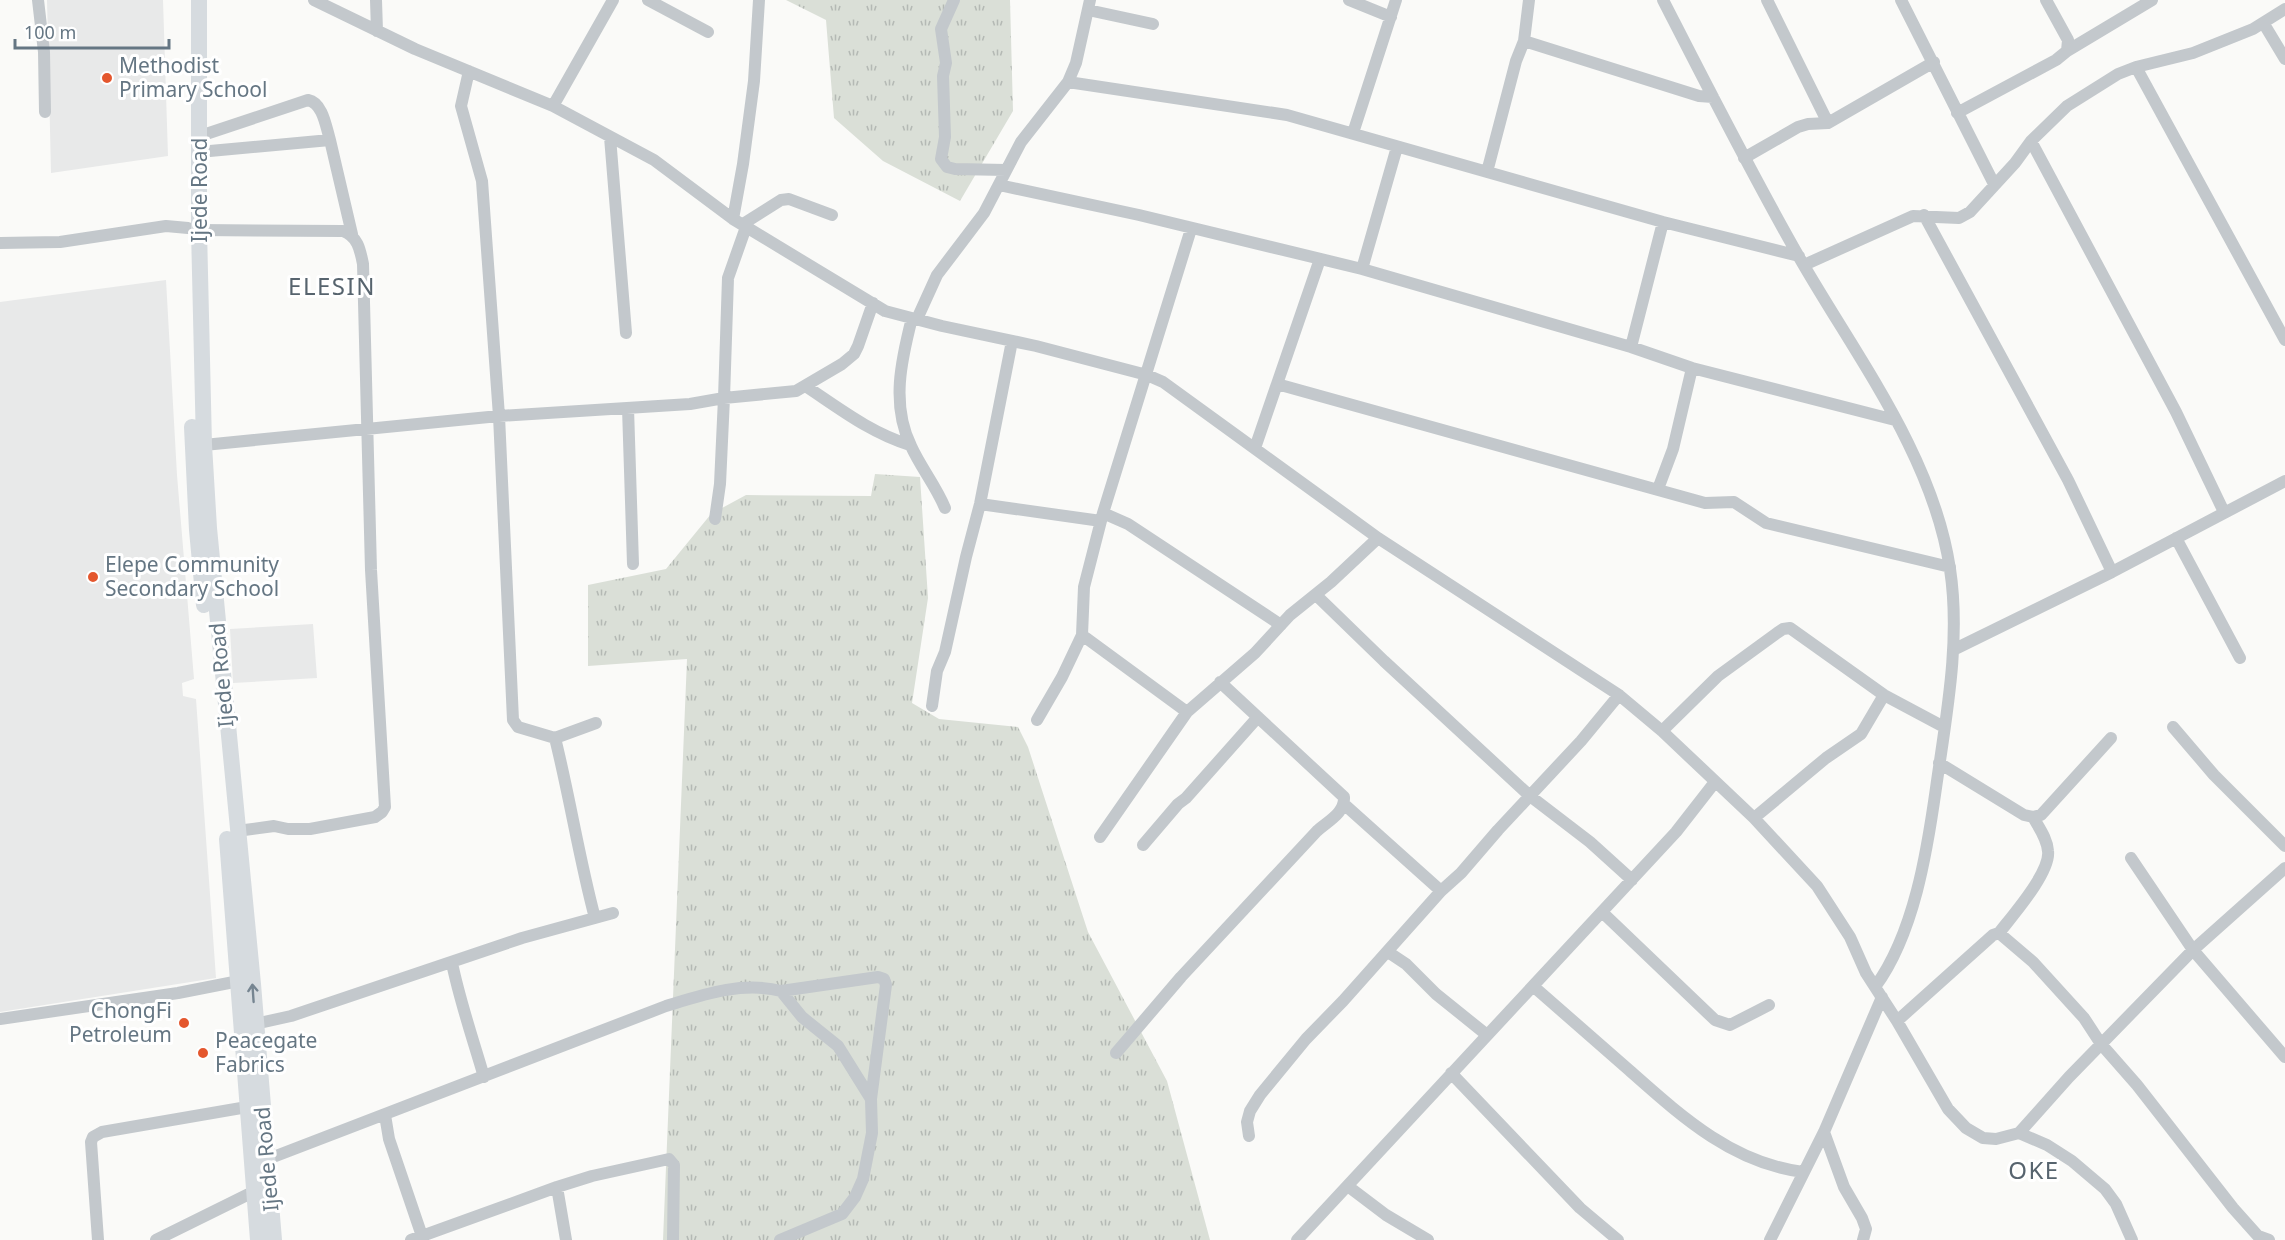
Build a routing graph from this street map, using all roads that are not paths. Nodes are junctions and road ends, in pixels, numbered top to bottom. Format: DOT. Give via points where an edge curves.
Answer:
graph roads {
  1 [pos="38,0"];
  2 [pos="188,0"];
  3 [pos="199,0"];
  4 [pos="314,0"];
  5 [pos="376,0"];
  6 [pos="613,0"];
  7 [pos="648,0"];
  8 [pos="759,0"];
  9 [pos="954,0"];
  10 [pos="1349,0"];
  11 [pos="1396,0"];
  12 [pos="1529,0"];
  13 [pos="1663,0"];
  14 [pos="1767,0"];
  15 [pos="1901,0"];
  16 [pos="2046,0"];
  17 [pos="2152,0"];
  18 [pos="1089,5"];
  19 [pos="2285,9"];
  20 [pos="1391,17"];
  21 [pos="1154,24"];
  22 [pos="2264,24"];
  23 [pos="377,31"];
  24 [pos="708,32"];
  25 [pos="1524,41"];
  26 [pos="2067,51"];
  27 [pos="2285,59"];
  28 [pos="1934,62"];
  29 [pos="2136,67"];
  30 [pos="470,71"];
  31 [pos="1068,82"];
  32 [pos="1713,97"];
  33 [pos="553,106"];
  34 [pos="45,112"];
  35 [pos="1958,113"];
  36 [pos="1828,123"];
  37 [pos="1353,133"];
  38 [pos="610,137"];
  39 [pos="330,140"];
  40 [pos="2031,141"];
  41 [pos="200,144"];
  42 [pos="1397,147"];
  43 [pos="1744,158"];
  44 [pos="1006,170"];
  45 [pos="1487,172"];
  46 [pos="1994,184"];
  47 [pos="999,185"];
  48 [pos="832,215"];
  49 [pos="1924,215"];
  50 [pos="1663,222"];
  51 [pos="741,223"];
  52 [pos="194,229"];
  53 [pos="1191,229"];
  54 [pos="352,234"];
  55 [pos="0,243"];
  56 [pos="1320,259"];
  57 [pos="1801,261"];
  58 [pos="1362,269"];
  59 [pos="873,303"];
  60 [pos="914,319"];
  61 [pos="626,333"];
  62 [pos="2285,340"];
  63 [pos="1012,341"];
  64 [pos="1631,348"];
  65 [pos="1692,368"];
  66 [pos="1147,375"];
  67 [pos="1277,384"];
  68 [pos="807,387"];
  69 [pos="724,398"];
  70 [pos="628,408"];
  71 [pos="499,416"];
  72 [pos="1895,420"];
  73 [pos="369,431"];
  74 [pos="204,445"];
  75 [pos="910,445"];
  76 [pos="1256,448"];
  77 [pos="2285,481"];
  78 [pos="1658,489"];
  79 [pos="980,504"];
  80 [pos="945,508"];
  81 [pos="2224,512"];
  82 [pos="1102,517"];
  83 [pos="715,519"];
  84 [pos="203,529"];
  85 [pos="1378,538"];
  86 [pos="2176,538"];
  87 [pos="633,564"];
  88 [pos="1950,567"];
  89 [pos="2112,572"];
  90 [pos="1316,595"];
  91 [pos="1281,625"];
  92 [pos="1082,635"];
  93 [pos="1953,650"];
  94 [pos="2240,658"];
  95 [pos="1220,682"];
  96 [pos="1884,694"];
  97 [pos="1619,695"];
  98 [pos="932,706"];
  99 [pos="1187,712"];
  100 [pos="1258,717"];
  101 [pos="1037,720"];
  102 [pos="596,723"];
  103 [pos="1944,727"];
  104 [pos="2173,727"];
  105 [pos="1662,731"];
  106 [pos="555,738"];
  107 [pos="2111,738"];
  108 [pos="1939,763"];
  109 [pos="1715,782"];
  110 [pos="1530,796"];
  111 [pos="1344,805"];
  112 [pos="2033,817"];
  113 [pos="1754,818"];
  114 [pos="237,831"];
  115 [pos="1100,837"];
  116 [pos="1143,845"];
  117 [pos="2285,846"];
  118 [pos="2131,858"];
  119 [pos="2285,868"];
  120 [pos="1632,880"];
  121 [pos="1441,891"];
  122 [pos="1602,912"];
  123 [pos="613,913"];
  124 [pos="595,918"];
  125 [pos="1999,933"];
  126 [pos="2193,950"];
  127 [pos="1388,952"];
  128 [pos="452,963"];
  129 [pos="239,981"];
  130 [pos="1533,986"];
  131 [pos="781,991"];
  132 [pos="1879,992"];
  133 [pos="1769,1005"];
  134 [pos="0,1019"];
  135 [pos="1898,1021"];
  136 [pos="255,1024"];
  137 [pos="1487,1035"];
  138 [pos="2101,1044"];
  139 [pos="1116,1053"];
  140 [pos="2285,1057"];
  141 [pos="1451,1073"];
  142 [pos="484,1077"];
  143 [pos="871,1099"];
  144 [pos="247,1107"];
  145 [pos="385,1115"];
  146 [pos="1824,1132"];
  147 [pos="2019,1133"];
  148 [pos="1249,1136"];
  149 [pos="268,1159"];
  150 [pos="1803,1172"];
  151 [pos="1349,1186"];
  152 [pos="557,1187"];
  153 [pos="253,1192"];
  154 [pos="424,1237"];
  155 [pos="2261,1239"];
  156 [pos="98,1240"];
  157 [pos="156,1240"];
  158 [pos="258,1240"];
  159 [pos="274,1240"];
  160 [pos="566,1240"];
  161 [pos="673,1240"];
  162 [pos="780,1240"];
  163 [pos="1297,1240"];
  164 [pos="1428,1240"];
  165 [pos="1618,1240"];
  166 [pos="1770,1240"];
  167 [pos="1863,1240"];
  168 [pos="2132,1240"];
  1 -- 34 [label="street"];
  2 -- 52 [label="main road, Ijede Road"];
  3 -- 41 [label="main road, Ijede Road"];
  4 -- 23 [label="street"];
  5 -- 23 [label="street"];
  6 -- 33 [label="street"];
  7 -- 24 [label="street"];
  8 -- 51 [label="street"];
  9 -- 44 [label="street" via="941,29 946,63 941,159 947,167 955,169"];
  10 -- 20 [label="street"];
  11 -- 20 [label="street"];
  12 -- 25 [label="street"];
  13 -- 32 [label="street"];
  14 -- 36 [label="street"];
  15 -- 28 [label="street"];
  16 -- 26 [label="street" via="2068,40"];
  17 -- 26 [label="street"];
  18 -- 21 [label="street"];
  18 -- 31 [label="street"];
  19 -- 22 [label="street"];
  20 -- 37 [label="street"];
  22 -- 27 [label="street"];
  22 -- 29 [label="street" via="2185,56"];
  23 -- 30 [label="street"];
  25 -- 32 [label="street" via="1699,96"];
  25 -- 45 [label="street"];
  26 -- 35 [label="street"];
  28 -- 35 [label="street"];
  28 -- 36 [label="street"];
  29 -- 40 [label="street" via="2067,106"];
  29 -- 62 [label="street"];
  30 -- 33 [label="street"];
  30 -- 71 [label="street" via="461,106 482,181"];
  31 -- 37 [label="street" via="1287,115"];
  31 -- 44 [label="street" via="1022,142"];
  32 -- 43 [label="street"];
  33 -- 38 [label="street"];
  35 -- 46 [label="street"];
  36 -- 43 [label="street" via="1798,128"];
  37 -- 42 [label="street"];
  38 -- 51 [label="street" via="654,160"];
  38 -- 61 [label="street"];
  39 -- 41 [label="street"];
  39 -- 41 [label="street" via="317,105 308,100"];
  39 -- 54 [label="street"];
  40 -- 46 [label="street"];
  40 -- 81 [label="street" via="2176,412"];
  41 -- 52 [label="main road, Ijede Road"];
  42 -- 45 [label="street"];
  42 -- 58 [label="street"];
  43 -- 57 [label="street"];
  44 -- 47 [label="street"];
  45 -- 50 [label="street"];
  46 -- 49 [label="street" via="1970,212 1959,218"];
  47 -- 53 [label="street" via="1139,214"];
  47 -- 60 [label="street" via="984,213 937,275"];
  48 -- 51 [label="street" via="789,199"];
  49 -- 57 [label="street"];
  49 -- 89 [label="street" via="2068,480"];
  50 -- 57 [label="street"];
  50 -- 64 [label="street"];
  51 -- 59 [label="street"];
  51 -- 69 [label="street" via="728,278"];
  52 -- 54 [label="street"];
  52 -- 55 [label="street" via="166,226 60,242"];
  52 -- 74 [label="main road, Ijede Road"];
  52 -- 84 [label="main road, Ijede Road" via="192,450"];
  53 -- 56 [label="street"];
  53 -- 66 [label="street"];
  54 -- 73 [label="street" via="363,264"];
  56 -- 58 [label="street"];
  56 -- 67 [label="street"];
  57 -- 72 [label="street"];
  58 -- 64 [label="street"];
  59 -- 60 [label="street" via="885,311"];
  59 -- 68 [label="street" via="854,354"];
  60 -- 63 [label="street"];
  60 -- 75 [label="street" via="902,357 898,399"];
  63 -- 66 [label="street"];
  63 -- 79 [label="street"];
  64 -- 65 [label="street"];
  65 -- 72 [label="street"];
  65 -- 78 [label="street" via="1673,449"];
  66 -- 76 [label="street" via="1163,382"];
  66 -- 82 [label="street"];
  67 -- 76 [label="street"];
  67 -- 78 [label="street"];
  68 -- 69 [label="street"];
  68 -- 75 [label="street" via="864,426"];
  69 -- 70 [label="street"];
  69 -- 83 [label="street"];
  70 -- 71 [label="street"];
  70 -- 87 [label="street"];
  71 -- 73 [label="street"];
  71 -- 106 [label="street" via="513,720 518,727"];
  72 -- 88 [label="street" via="1924,477 1940,520"];
  73 -- 74 [label="street"];
  73 -- 114 [label="street" via="371,570 385,807 375,817 325,827 274,826"];
  74 -- 84 [label="main road, Ijede Road"];
  75 -- 80 [label="street"];
  76 -- 85 [label="street"];
  77 -- 81 [label="street"];
  78 -- 88 [label="street" via="1705,503 1734,502 1766,523"];
  79 -- 82 [label="street"];
  79 -- 98 [label="street" via="945,652 937,671"];
  81 -- 86 [label="street"];
  82 -- 91 [label="street" via="1128,524"];
  82 -- 92 [label="street" via="1084,587"];
  84 -- 114 [label="main road, Ijede Road"];
  84 -- 129 [label="main road, Ijede Road"];
  85 -- 90 [label="street"];
  85 -- 97 [label="street"];
  86 -- 89 [label="street"];
  86 -- 94 [label="street"];
  88 -- 93 [label="street"];
  89 -- 93 [label="street"];
  90 -- 91 [label="street"];
  90 -- 110 [label="street"];
  91 -- 95 [label="street"];
  92 -- 99 [label="street"];
  92 -- 101 [label="street"];
  93 -- 103 [label="street"];
  95 -- 99 [label="street"];
  95 -- 100 [label="street"];
  96 -- 103 [label="street"];
  96 -- 105 [label="street" via="1790,628 1783,629 1719,676"];
  96 -- 113 [label="street" via="1861,734"];
  97 -- 105 [label="street"];
  97 -- 110 [label="street"];
  99 -- 115 [label="street"];
  100 -- 111 [label="street" via="1344,797"];
  100 -- 116 [label="street"];
  102 -- 106 [label="street"];
  103 -- 108 [label="street"];
  104 -- 117 [label="street" via="2214,776"];
  105 -- 109 [label="street"];
  106 -- 124 [label="street"];
  107 -- 112 [label="street" via="2041,815"];
  108 -- 112 [label="street"];
  108 -- 132 [label="street" via="1929,840 1903,937"];
  109 -- 113 [label="street"];
  109 -- 120 [label="street"];
  110 -- 120 [label="street"];
  110 -- 121 [label="street"];
  111 -- 121 [label="street"];
  111 -- 139 [label="street" via="1190,968"];
  112 -- 125 [label="street" via="2049,852 2046,867"];
  113 -- 132 [label="street" via="1817,886"];
  136 -- 114 [label="main road, Ijede Road, one-way"];
  118 -- 126 [label="street"];
  119 -- 126 [label="street"];
  120 -- 122 [label="street"];
  121 -- 127 [label="street"];
  122 -- 130 [label="street"];
  122 -- 133 [label="street" via="1716,1020 1730,1025"];
  123 -- 124 [label="street"];
  124 -- 128 [label="street"];
  125 -- 135 [label="street"];
  125 -- 138 [label="street" via="2062,994"];
  126 -- 138 [label="street"];
  126 -- 140 [label="street"];
  127 -- 137 [label="street"];
  127 -- 148 [label="street" via="1306,1039 1260,1095 1247,1122"];
  128 -- 136 [label="street" via="291,1016"];
  128 -- 142 [label="street" via="458,997"];
  129 -- 134 [label="street"];
  129 -- 144 [label="main road, Ijede Road"];
  130 -- 137 [label="street"];
  130 -- 150 [label="street" via="1686,1120 1760,1163"];
  131 -- 142 [label="street" via="710,992"];
  131 -- 143 [label="street" via="802,1017 838,1046"];
  131 -- 143 [label="street" via="884,979"];
  132 -- 135 [label="street"];
  132 -- 146 [label="street"];
  135 -- 147 [label="street" via="1948,1109 1966,1128 1983,1138"];
  136 -- 149 [label="main road, Ijede Road"];
  137 -- 141 [label="street"];
  138 -- 147 [label="street"];
  138 -- 155 [label="street"];
  141 -- 151 [label="street"];
  141 -- 165 [label="street" via="1580,1208"];
  142 -- 145 [label="street"];
  143 -- 162 [label="street" via="870,1148 855,1197 842,1214"];
  144 -- 153 [label="main road, Ijede Road"];
  144 -- 156 [label="street" via="102,1132 93,1137"];
  145 -- 149 [label="street"];
  145 -- 154 [label="street" via="389,1138"];
  146 -- 150 [label="street"];
  146 -- 167 [label="street" via="1866,1229"];
  147 -- 168 [label="street" via="2072,1161 2105,1189"];
  149 -- 159 [label="main road, Ijede Road"];
  150 -- 166 [label="street"];
  151 -- 163 [label="street"];
  151 -- 164 [label="street" via="1386,1215"];
  152 -- 154 [label="street"];
  152 -- 160 [label="street"];
  152 -- 161 [label="street" via="669,1159 674,1165"];
  153 -- 157 [label="street"];
  153 -- 158 [label="main road, Ijede Road"];
}
